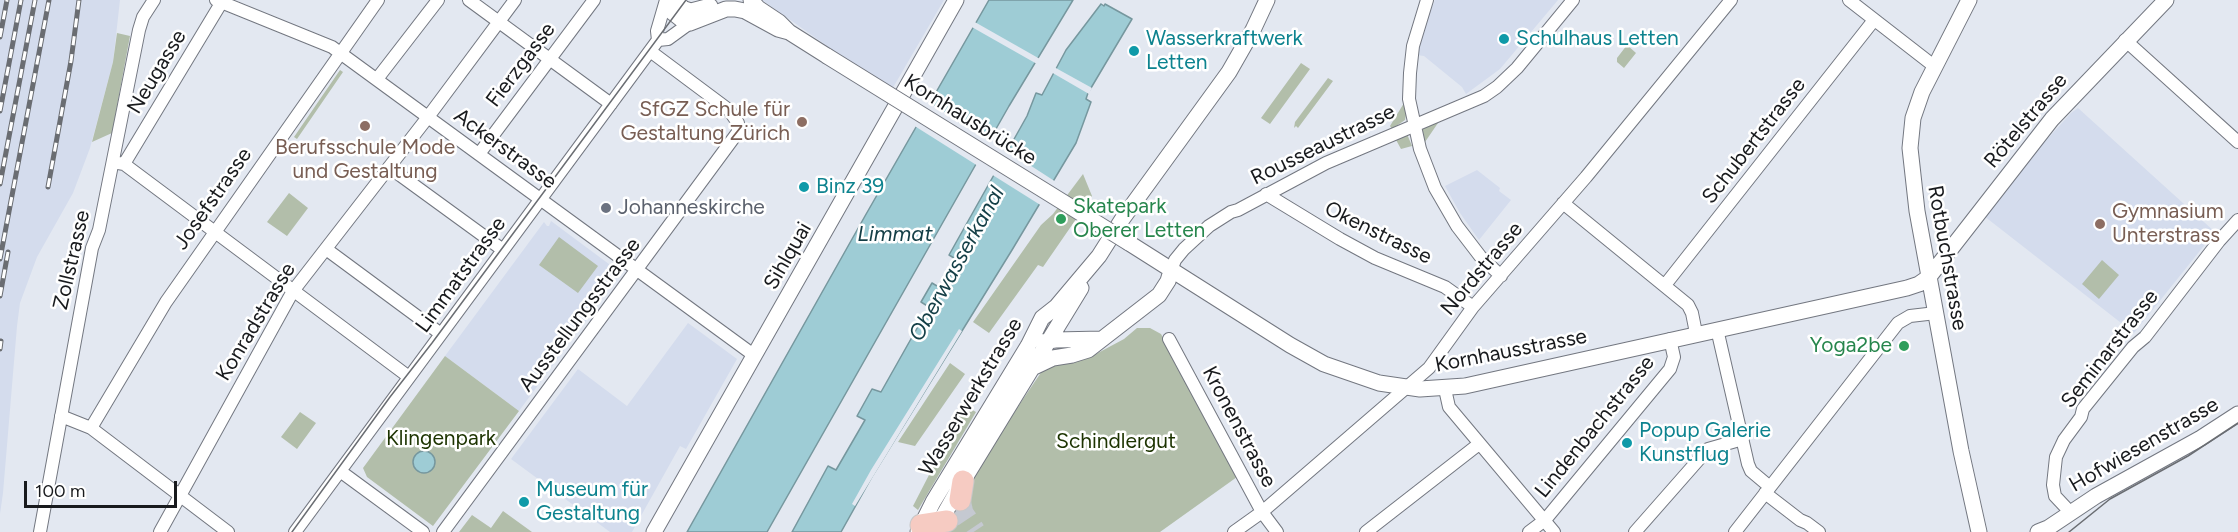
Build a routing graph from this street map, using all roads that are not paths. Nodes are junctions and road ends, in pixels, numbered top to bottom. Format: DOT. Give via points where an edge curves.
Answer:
graph roads {
  1 [pos="154,0"];
  2 [pos="378,0"];
  3 [pos="438,0"];
  4 [pos="469,0"];
  5 [pos="515,0"];
  6 [pos="594,0"];
  7 [pos="667,0"];
  8 [pos="677,0"];
  9 [pos="725,0"];
  10 [pos="751,0"];
  11 [pos="956,0"];
  12 [pos="1267,0"];
  13 [pos="1427,0"];
  14 [pos="1572,0"];
  15 [pos="1731,0"];
  16 [pos="1849,0"];
  17 [pos="1969,0"];
  18 [pos="220,1"];
  19 [pos="2163,1"];
  20 [pos="1874,20"];
  21 [pos="498,22"];
  22 [pos="690,23"];
  23 [pos="789,32"];
  24 [pos="658,40"];
  25 [pos="2125,40"];
  26 [pos="650,51"];
  27 [pos="341,53"];
  28 [pos="550,59"];
  29 [pos="1934,66"];
  30 [pos="378,79"];
  31 [pos="611,104"];
  32 [pos="428,117"];
  33 [pos="1413,125"];
  34 [pos="2238,142"];
  35 [pos="479,154"];
  36 [pos="118,163"];
  37 [pos="389,167"];
  38 [pos="1266,194"];
  39 [pos="541,199"];
  40 [pos="1563,203"];
  41 [pos="2238,220"];
  42 [pos="214,233"];
  43 [pos="1129,243"];
  44 [pos="326,249"];
  45 [pos="503,250"];
  46 [pos="637,270"];
  47 [pos="1171,271"];
  48 [pos="1501,276"];
  49 [pos="1929,277"];
  50 [pos="1665,285"];
  51 [pos="293,291"];
  52 [pos="1473,308"];
  53 [pos="1061,311"];
  54 [pos="1936,313"];
  55 [pos="1717,328"];
  56 [pos="1696,333"];
  57 [pos="441,334"];
  58 [pos="1084,339"];
  59 [pos="1102,339"];
  60 [pos="1169,339"];
  61 [pos="1671,339"];
  62 [pos="1048,341"];
  63 [pos="1028,346"];
  64 [pos="755,356"];
  65 [pos="1061,356"];
  66 [pos="1032,368"];
  67 [pos="409,377"];
  68 [pos="1406,387"];
  69 [pos="1445,389"];
  70 [pos="2238,414"];
  71 [pos="61,416"];
  72 [pos="91,428"];
  73 [pos="1743,439"];
  74 [pos="1479,444"];
  75 [pos="340,471"];
  76 [pos="1768,490"];
  77 [pos="180,496"];
  78 [pos="1262,512"];
  79 [pos="2071,513"];
  80 [pos="1545,520"];
  81 [pos="931,527"];
  82 [pos="40,532"];
  83 [pos="160,532"];
  84 [pos="228,532"];
  85 [pos="295,532"];
  86 [pos="423,532"];
  87 [pos="443,532"];
  88 [pos="654,532"];
  89 [pos="1234,532"];
  90 [pos="1278,532"];
  91 [pos="1366,532"];
  92 [pos="1529,532"];
  93 [pos="1554,532"];
  94 [pos="1635,532"];
  95 [pos="1735,532"];
  96 [pos="1819,532"];
  97 [pos="1979,532"];
  98 [pos="2038,532"];
  1 -- 36 [label="street, Zollstrasse" via="139,30"];
  2 -- 27 [label="street, Josefstrasse"];
  3 -- 30 [label="street"];
  4 -- 21 [label="street"];
  5 -- 21 [label="street, Konradstrasse"];
  6 -- 28 [label="street, Fierzgasse"];
  7 -- 22 [label="street" via="675,15"];
  7 -- 24 [label="street"];
  8 -- 9 [label="street" via="682,8 691,11"];
  10 -- 23 [label="street"];
  11 -- 64 [label="street, Sihlquai"];
  12 -- 53 [label="street, Wasserwerkstrasse" via="1229,72"];
  13 -- 33 [label="street" via="1413,46 1409,99"];
  14 -- 33 [label="street, Rousseaustrasse" via="1497,87 1470,103"];
  15 -- 40 [label="street, Nordstrasse"];
  16 -- 20 [label="street"];
  17 -- 29 [label="street, Rotbuchstrasse"];
  18 -- 27 [label="street, Ackerstrasse"];
  18 -- 36 [label="street, Neugasse"];
  19 -- 25 [label="street, Rötelstrasse"];
  20 -- 29 [label="street"];
  20 -- 50 [label="street, Schubertstrasse"];
  21 -- 28 [label="street"];
  21 -- 32 [label="street, Konradstrasse"];
  22 -- 23 [label="street" via="718,11 735,9"];
  22 -- 24 [label="street" via="668,39"];
  23 -- 43 [label="street, Kornhausbrücke, bridge"];
  24 -- 26 [label="street, Limmatstrasse"];
  25 -- 34 [label="street"];
  25 -- 49 [label="street, Rötelstrasse" via="2069,99"];
  26 -- 31 [label="street, Limmatstrasse"];
  26 -- 46 [label="street, Ausstellungsstrasse" via="729,110 738,123 738,132"];
  27 -- 30 [label="street, Ackerstrasse"];
  27 -- 42 [label="street, Josefstrasse"];
  28 -- 31 [label="street"];
  28 -- 35 [label="street, Fierzgasse"];
  29 -- 49 [label="street, Rotbuchstrasse" via="1913,118 1910,148 1913,190"];
  30 -- 32 [label="street, Ackerstrasse"];
  31 -- 39 [label="street, Limmatstrasse"];
  32 -- 35 [label="street, Ackerstrasse"];
  32 -- 37 [label="street, Konradstrasse"];
  33 -- 38 [label="street, Rousseaustrasse"];
  33 -- 48 [label="street" via="1419,149 1457,226"];
  35 -- 39 [label="street, Ackerstrasse"];
  36 -- 42 [label="street"];
  36 -- 71 [label="street, Zollstrasse" via="92,248"];
  37 -- 44 [label="street, Konradstrasse"];
  37 -- 45 [label="street"];
  38 -- 47 [label="street, Rousseaustrasse" via="1209,226 1184,249"];
  38 -- 52 [label="street, Okenstrasse" via="1375,258 1444,287"];
  39 -- 45 [label="street, Limmatstrasse"];
  39 -- 46 [label="street, Ackerstrasse"];
  40 -- 48 [label="street, Nordstrasse"];
  40 -- 50 [label="street"];
  41 -- 79 [label="street, Seminarstrasse" via="2083,409 2064,440 2056,457 2053,485 2055,496"];
  42 -- 51 [label="street"];
  42 -- 72 [label="street, Josefstrasse" via="165,302"];
  43 -- 47 [label="street, Kornhausstrasse"];
  44 -- 51 [label="street, Konradstrasse"];
  44 -- 57 [label="street"];
  45 -- 57 [label="street, Limmatstrasse"];
  46 -- 64 [label="street, Ackerstrasse"];
  46 -- 87 [label="street, Ausstellungsstrasse"];
  47 -- 59 [label="street, Rousseaustrasse" via="1159,295"];
  47 -- 68 [label="street, Kornhausstrasse" via="1324,364 1379,383"];
  48 -- 52 [label="street, Nordstrasse"];
  49 -- 54 [label="street, Rotbuchstrasse"];
  49 -- 55 [label="street, Kornhausstrasse" via="1906,288"];
  50 -- 56 [label="street" via="1688,305"];
  51 -- 67 [label="street"];
  51 -- 77 [label="street, Konradstrasse"];
  52 -- 68 [label="street, Nordstrasse" via="1429,368"];
  53 -- 58 [label="street" via="1070,331"];
  53 -- 62 [label="street, Wasserwerkstrasse"];
  53 -- 63 [label="street, Wasserwerkstrasse" via="1042,318"];
  54 -- 76 [label="street" via="1910,316 1898,323"];
  54 -- 97 [label="street, Rotbuchstrasse"];
  55 -- 56 [label="street, Kornhausstrasse"];
  55 -- 73 [label="street"];
  56 -- 61 [label="street, Kornhausstrasse"];
  57 -- 67 [label="street, Limmatstrasse"];
  58 -- 59 [label="street"];
  58 -- 62 [label="street"];
  59 -- 65 [label="street, Rousseaustrasse" via="1088,350"];
  60 -- 78 [label="street, Kronenstrasse"];
  61 -- 69 [label="street, Kornhausstrasse"];
  61 -- 80 [label="street, Lindenbachstrasse" via="1674,357 1670,369"];
  62 -- 63 [label="street"];
  62 -- 65 [label="street"];
  62 -- 66 [label="street, Wasserwerkstrasse"];
  63 -- 81 [label="street, Wasserwerkstrasse" via="979,425"];
  64 -- 88 [label="street, Sihlquai"];
  65 -- 66 [label="street, Rousseaustrasse"];
  66 -- 81 [label="street, Wasserwerkstrasse" via="961,491"];
  67 -- 75 [label="street, Limmatstrasse"];
  68 -- 69 [label="street, Kornhausstrasse"];
  68 -- 78 [label="street, Nordstrasse"];
  69 -- 74 [label="street" via="1449,407"];
  70 -- 79 [label="street, Hofwiesenstrasse"];
  71 -- 72 [label="street"];
  71 -- 82 [label="street, Zollstrasse"];
  72 -- 77 [label="street"];
  73 -- 76 [label="street" via="1751,471"];
  73 -- 94 [label="street" via="1708,449"];
  74 -- 80 [label="street"];
  74 -- 91 [label="street"];
  75 -- 85 [label="street, Limmatstrasse"];
  75 -- 86 [label="street"];
  76 -- 95 [label="street"];
  76 -- 96 [label="street"];
  77 -- 83 [label="street, Konradstrasse"];
  77 -- 84 [label="street"];
  78 -- 89 [label="street, Nordstrasse"];
  78 -- 90 [label="street, Kronenstrasse"];
  79 -- 98 [label="street, Hofwiesenstrasse"];
  80 -- 92 [label="street, Lindenbachstrasse"];
  80 -- 93 [label="street"];
}
